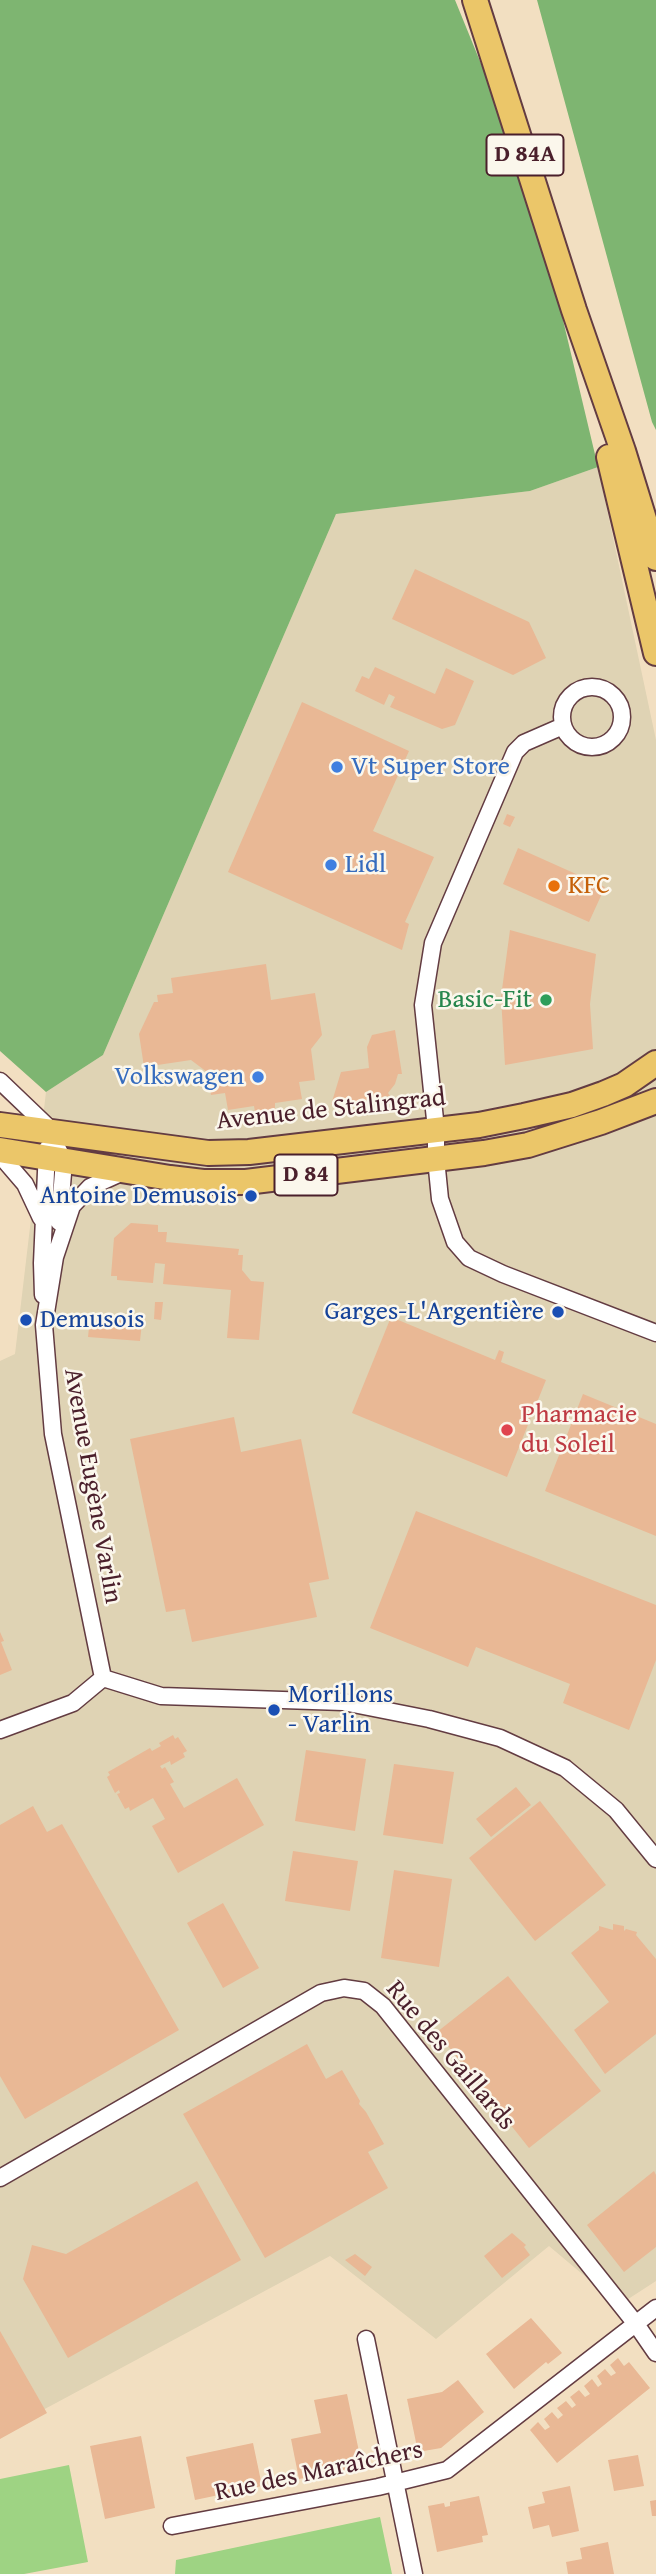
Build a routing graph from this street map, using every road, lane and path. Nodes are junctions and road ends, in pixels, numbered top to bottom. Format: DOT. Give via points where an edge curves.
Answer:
graph roads {
  1 [pos="475,0"];
  2 [pos="574,310"];
  3 [pos="656,558"];
  4 [pos="656,653"];
  5 [pos="563,726"];
  6 [pos="656,1063"];
  7 [pos="0,1081"];
  8 [pos="656,1101"];
  9 [pos="0,1125"];
  10 [pos="436,1129"];
  11 [pos="48,1132"];
  12 [pos="0,1152"];
  13 [pos="56,1159"];
  14 [pos="436,1159"];
  15 [pos="128,1171"];
  16 [pos="43,1224"];
  17 [pos="55,1257"];
  18 [pos="44,1325"];
  19 [pos="656,1333"];
  20 [pos="103,1678"];
  21 [pos="0,1730"];
  22 [pos="656,1858"];
  23 [pos="0,2178"];
  24 [pos="656,2308"];
  25 [pos="636,2324"];
  26 [pos="366,2339"];
  27 [pos="656,2353"];
  28 [pos="396,2483"];
  29 [pos="172,2526"];
  30 [pos="414,2574"];
  1 -- 2 [label="main road, D 84A"];
  2 -- 3 [label="main road, D 84A"];
  2 -- 4 [label="main road"];
  5 -- 10 [label="street" via="524,743 515,752 433,943 423,1005"];
  6 -- 10 [label="main road, Avenue de Stalingrad / D 84" via="624,1085 572,1105 479,1125"];
  7 -- 11 [label="street"];
  8 -- 14 [label="main road, D 84" via="528,1145"];
  9 -- 11 [label="main road, Avenue de Stalingrad / D 84"];
  10 -- 11 [label="main road, Avenue de Stalingrad / D 84" via="228,1153"];
  10 -- 14 [label="street"];
  11 -- 13 [label="street"];
  12 -- 13 [label="main road, D 84"];
  12 -- 16 [label="street" via="25,1184"];
  13 -- 15 [label="main road, D 84"];
  13 -- 16 [label="street"];
  13 -- 17 [label="street"];
  14 -- 15 [label="main road, D 84" via="246,1182 203,1182"];
  14 -- 19 [label="street" via="447,1223 469,1258"];
  15 -- 17 [label="street, Avenue Eugène Varlin" via="90,1186 79,1197"];
  16 -- 18 [label="street"];
  17 -- 18 [label="street, Avenue Eugène Varlin"];
  18 -- 20 [label="street, Avenue Eugène Varlin" via="53,1434"];
  20 -- 21 [label="street" via="73,1703"];
  20 -- 22 [label="street" via="161,1696 343,1702 500,1738 565,1768 616,1810"];
  23 -- 25 [label="street, Rue des Gaillards" via="321,1993 344,1988 363,1991 383,2006"];
  24 -- 25 [label="street"];
  25 -- 27 [label="street, Rue des Gaillards"];
  25 -- 28 [label="street, Rue des Maraîchers" via="447,2470"];
  26 -- 28 [label="street"];
  28 -- 29 [label="street, Rue des Maraîchers"];
  28 -- 30 [label="street"];
}
